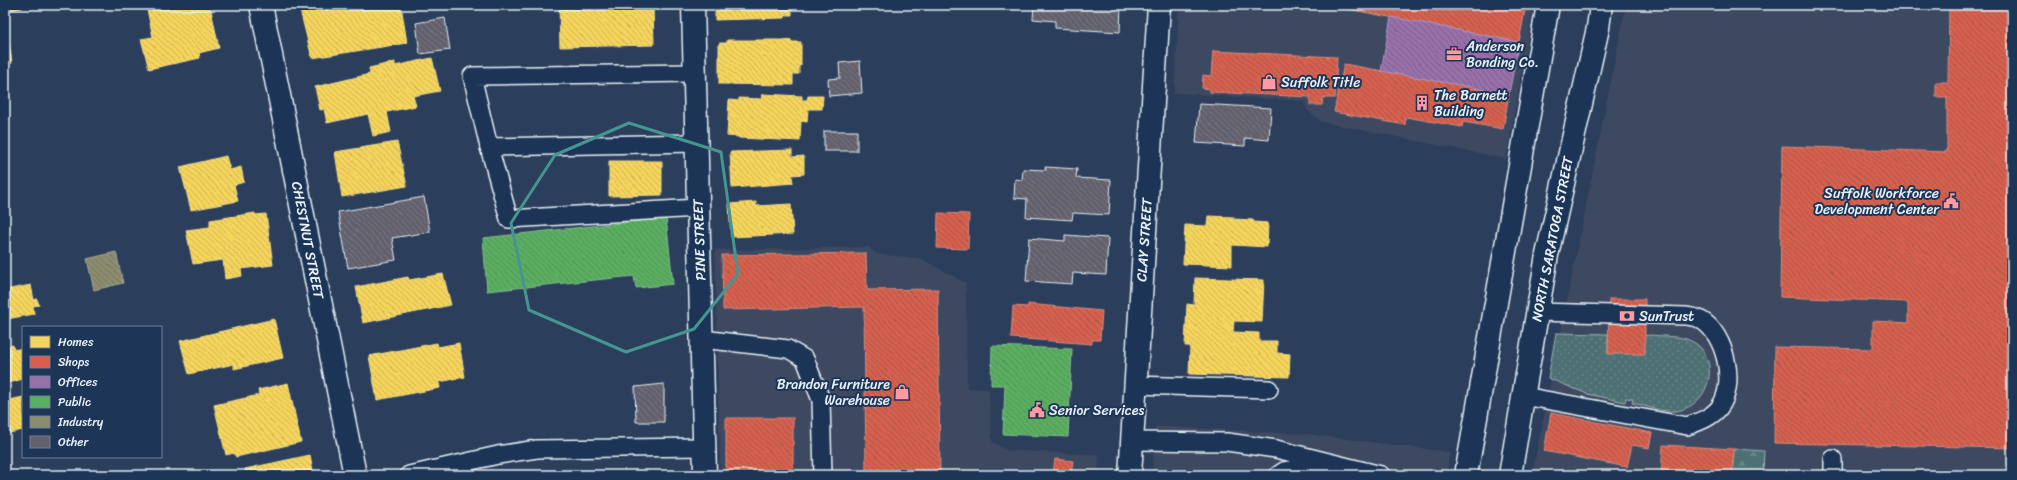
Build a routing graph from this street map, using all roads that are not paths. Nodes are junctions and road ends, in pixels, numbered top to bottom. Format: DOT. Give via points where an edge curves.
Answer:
graph roads {
  1 [pos="261,5"];
  2 [pos="693,5"];
  3 [pos="1159,5"];
  4 [pos="1548,5"];
  5 [pos="1600,5"];
  6 [pos="695,73"];
  7 [pos="696,143"];
  8 [pos="489,147"];
  9 [pos="698,208"];
  10 [pos="1537,312"];
  11 [pos="702,339"];
  12 [pos="1134,385"];
  13 [pos="1269,389"];
  14 [pos="1524,396"];
  15 [pos="1131,441"];
  16 [pos="704,447"];
  17 [pos="1332,463"];
  18 [pos="355,475"];
  19 [pos="410,475"];
  20 [pos="705,475"];
  21 [pos="823,475"];
  22 [pos="1130,475"];
  23 [pos="1278,475"];
  24 [pos="1380,475"];
  25 [pos="1466,475"];
  26 [pos="1510,475"];
  1 -- 18 [label="street, CHESTNUT STREET"];
  2 -- 6 [label="street, PINE STREET"];
  3 -- 12 [label="street, CLAY STREET"];
  4 -- 25 [label="street"];
  5 -- 10 [label="street, NORTH SARATOGA STREET" via="1598,28 1570,148"];
  6 -- 7 [label="street, PINE STREET"];
  6 -- 8 [label="lane" via="472,76"];
  7 -- 8 [label="lane"];
  7 -- 9 [label="street, PINE STREET"];
  8 -- 9 [label="lane" via="509,219"];
  9 -- 11 [label="street, PINE STREET"];
  10 -- 14 [label="street, NORTH SARATOGA STREET"];
  10 -- 14 [label="lane" via="1686,316 1701,319 1718,336 1726,354 1726,396 1719,409 1703,421 1687,426"];
  11 -- 16 [label="street, PINE STREET"];
  11 -- 21 [label="lane" via="788,349 805,360 821,400"];
  12 -- 13 [label="lane"];
  12 -- 15 [label="street, CLAY STREET"];
  14 -- 26 [label="street, NORTH SARATOGA STREET"];
  15 -- 17 [label="lane" via="1227,442 1276,449"];
  15 -- 22 [label="street, CLAY STREET"];
  16 -- 19 [label="lane" via="537,449"];
  16 -- 20 [label="street, PINE STREET"];
  17 -- 23 [label="lane" via="1284,471"];
  17 -- 24 [label="lane"];
}
